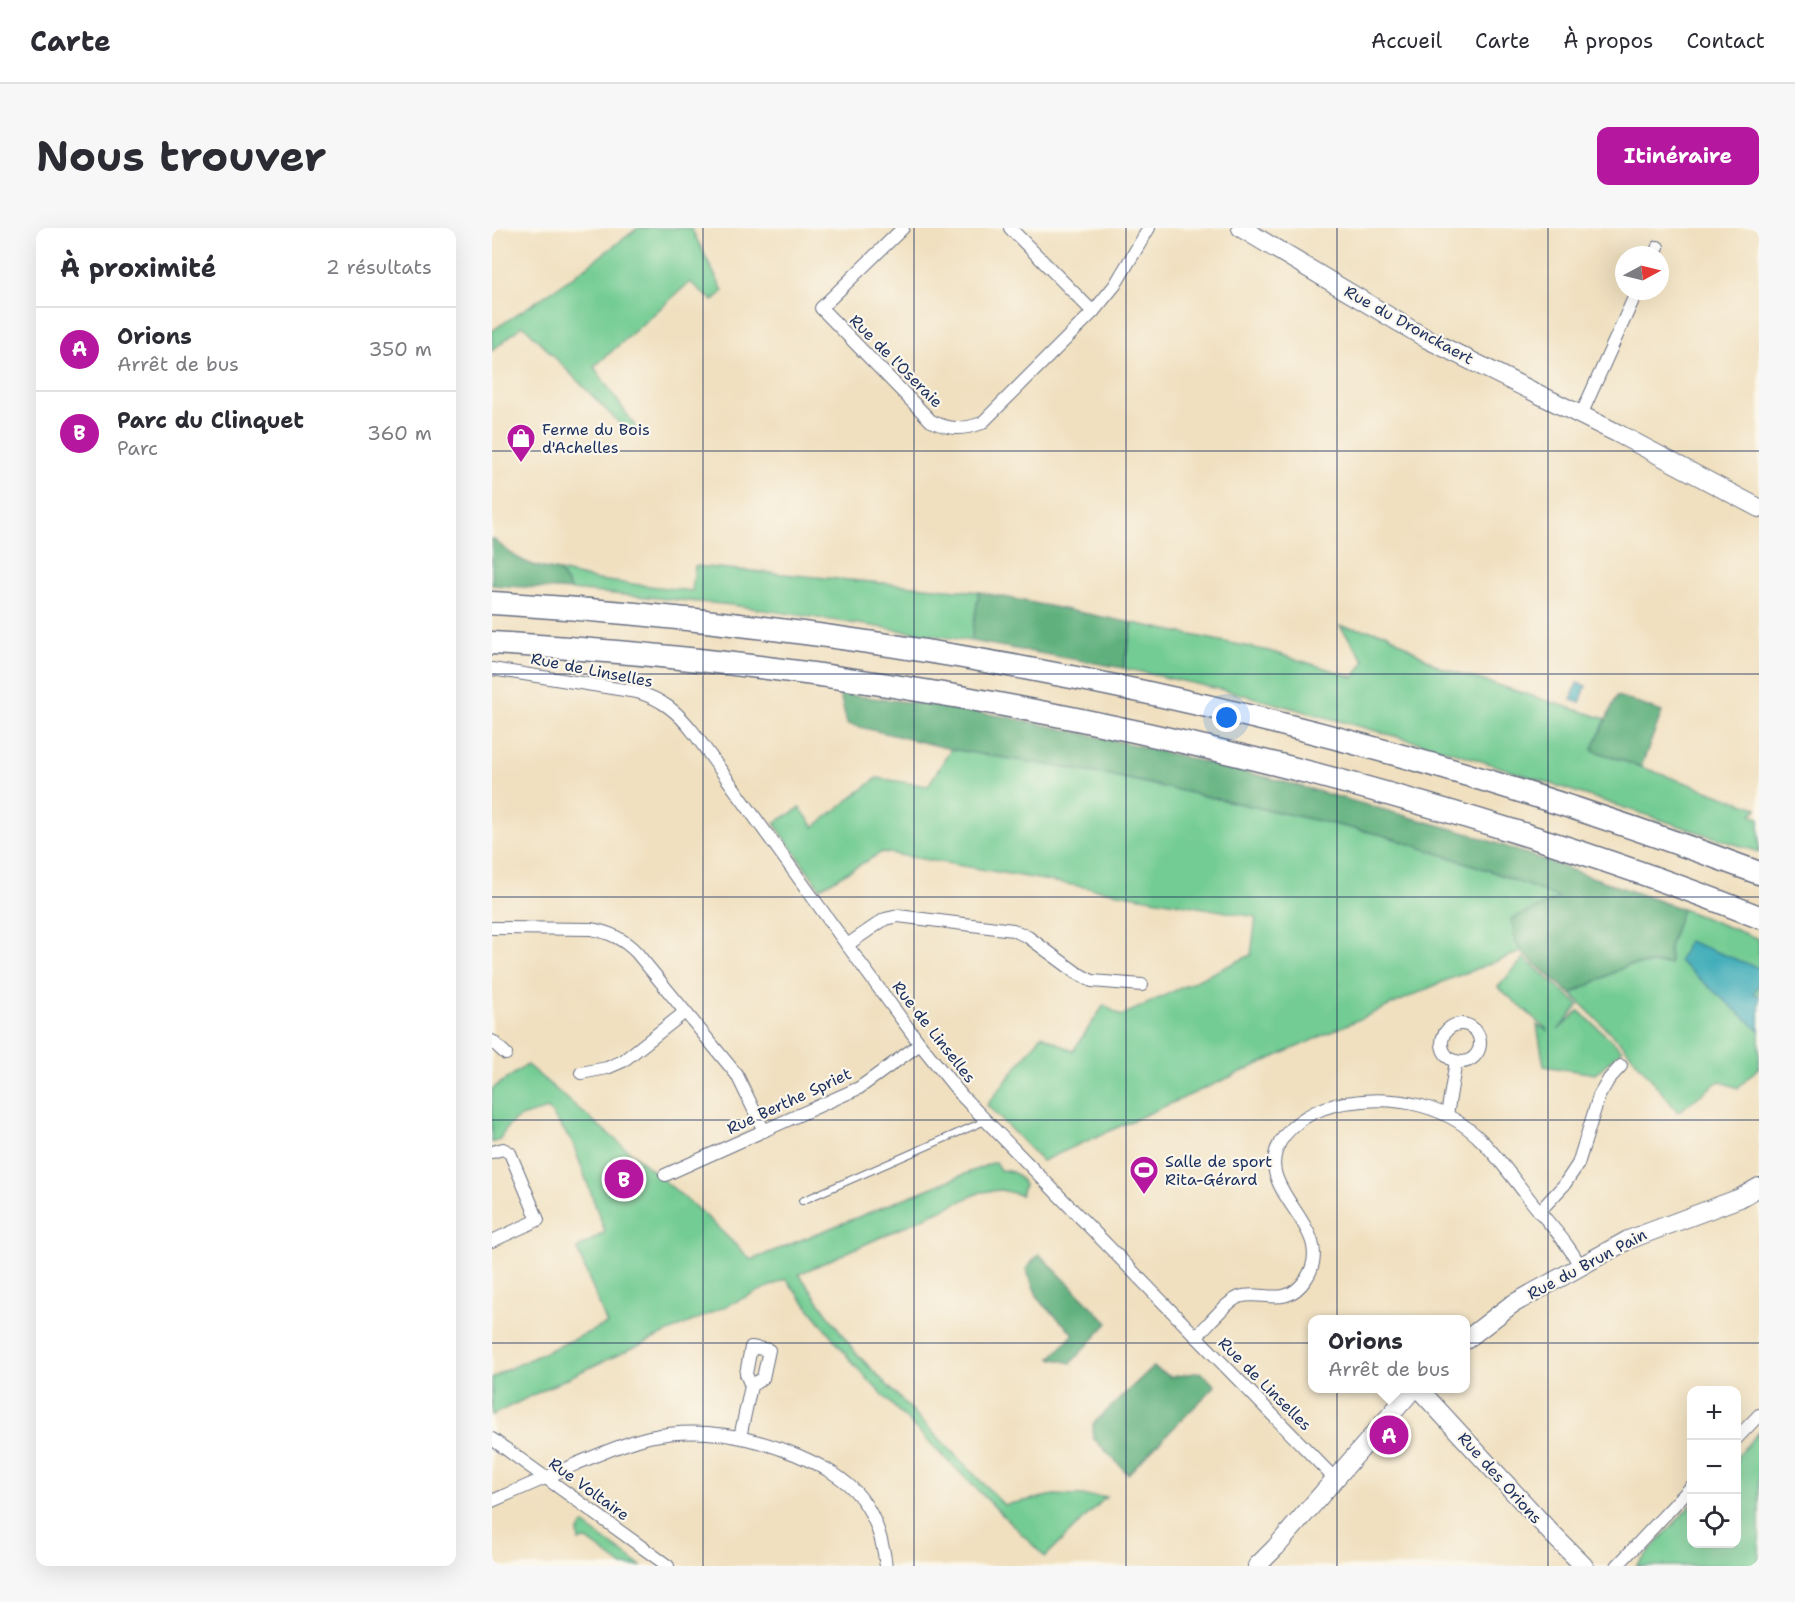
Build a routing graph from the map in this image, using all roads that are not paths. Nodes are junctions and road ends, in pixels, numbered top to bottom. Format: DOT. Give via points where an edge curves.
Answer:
graph roads {
  1 [pos="903,228"];
  2 [pos="1010,228"];
  3 [pos="1149,228"];
  4 [pos="1241,228"];
  5 [pos="1633,300"];
  6 [pos="1093,312"];
  7 [pos="1581,415"];
  8 [pos="1759,508"];
  9 [pos="492,603"];
  10 [pos="492,643"];
  11 [pos="492,669"];
  12 [pos="1759,873"];
  13 [pos="1759,916"];
  14 [pos="492,928"];
  15 [pos="847,945"];
  16 [pos="1142,985"];
  17 [pos="685,1012"];
  18 [pos="492,1041"];
  19 [pos="920,1044"];
  20 [pos="506,1054"];
  21 [pos="1456,1061"];
  22 [pos="1621,1066"];
  23 [pos="581,1073"];
  24 [pos="1447,1115"];
  25 [pos="986,1121"];
  26 [pos="764,1131"];
  27 [pos="492,1152"];
  28 [pos="665,1175"];
  29 [pos="1756,1189"];
  30 [pos="802,1201"];
  31 [pos="1539,1212"];
  32 [pos="492,1241"];
  33 [pos="1580,1266"];
  34 [pos="1196,1337"];
  35 [pos="1470,1338"];
  36 [pos="751,1386"];
  37 [pos="1412,1393"];
  38 [pos="1420,1393"];
  39 [pos="1759,1415"];
  40 [pos="1741,1435"];
  41 [pos="740,1437"];
  42 [pos="492,1439"];
  43 [pos="546,1478"];
  44 [pos="1335,1479"];
  45 [pos="1687,1491"];
  46 [pos="492,1501"];
  47 [pos="668,1566"];
  48 [pos="886,1566"];
  49 [pos="1257,1566"];
  50 [pos="1584,1566"];
  51 [pos="1617,1566"];
  1 -- 6 [label="street, Rue de l'Oseraie" via="821,308 931,421 942,426 955,429 982,423"];
  2 -- 6 [label="street"];
  3 -- 6 [label="street, Rue de l'Oseraie" via="1115,285"];
  4 -- 7 [label="main road, Rue du Dronckaert" via="1427,339"];
  5 -- 7 [label="street"];
  7 -- 8 [label="main road, Rue du Dronckaert"];
  9 -- 12 [label="highway" via="675,617 826,635 1079,678 1240,713 1402,755 1508,786"];
  10 -- 13 [label="highway" via="748,666 1080,719 1358,785 1538,838"];
  11 -- 15 [label="street, Rue de Linselles" via="637,692 671,707 694,733"];
  14 -- 17 [label="street" via="591,929 616,936 631,946"];
  15 -- 16 [label="street" via="885,919 898,916 1005,928 1028,937 1092,981"];
  15 -- 19 [label="street, Rue de Linselles"];
  17 -- 23 [label="street" via="623,1061"];
  17 -- 26 [label="street" via="737,1075"];
  18 -- 20 [label="street"];
  19 -- 25 [label="street, Rue de Linselles"];
  19 -- 26 [label="street, Rue Berthe Spriet" via="859,1088"];
  21 -- 24 [label="street"];
  22 -- 31 [label="street" via="1599,1096 1578,1164"];
  24 -- 31 [label="street" via="1484,1142"];
  24 -- 34 [label="street" via="1405,1102 1365,1100 1323,1108 1292,1127 1280,1142 1273,1169 1309,1233 1313,1250 1310,1270 1300,1286 1286,1295 1236,1299"];
  25 -- 30 [label="lane"];
  25 -- 34 [label="street, Rue de Linselles"];
  26 -- 28 [label="street, Rue Berthe Spriet"];
  27 -- 32 [label="street" via="503,1149 510,1154 538,1220"];
  29 -- 33 [label="main road, Rue du Brun Pain" via="1628,1240"];
  31 -- 33 [label="street" via="1568,1244"];
  33 -- 35 [label="main road, Rue du Brun Pain" via="1511,1305"];
  34 -- 44 [label="street, Rue de Linselles"];
  36 -- 41 [label="street"];
  37 -- 44 [label="main road"];
  38 -- 50 [label="main road, Rue des Orions"];
  39 -- 40 [label="street"];
  41 -- 43 [label="street" via="696,1432 649,1437"];
  41 -- 48 [label="street" via="813,1462 849,1486 872,1515"];
  42 -- 43 [label="street, Rue Voltaire"];
  43 -- 46 [label="street"];
  43 -- 47 [label="street, Rue Voltaire"];
  44 -- 49 [label="main road"];
  45 -- 51 [label="street"];
}
